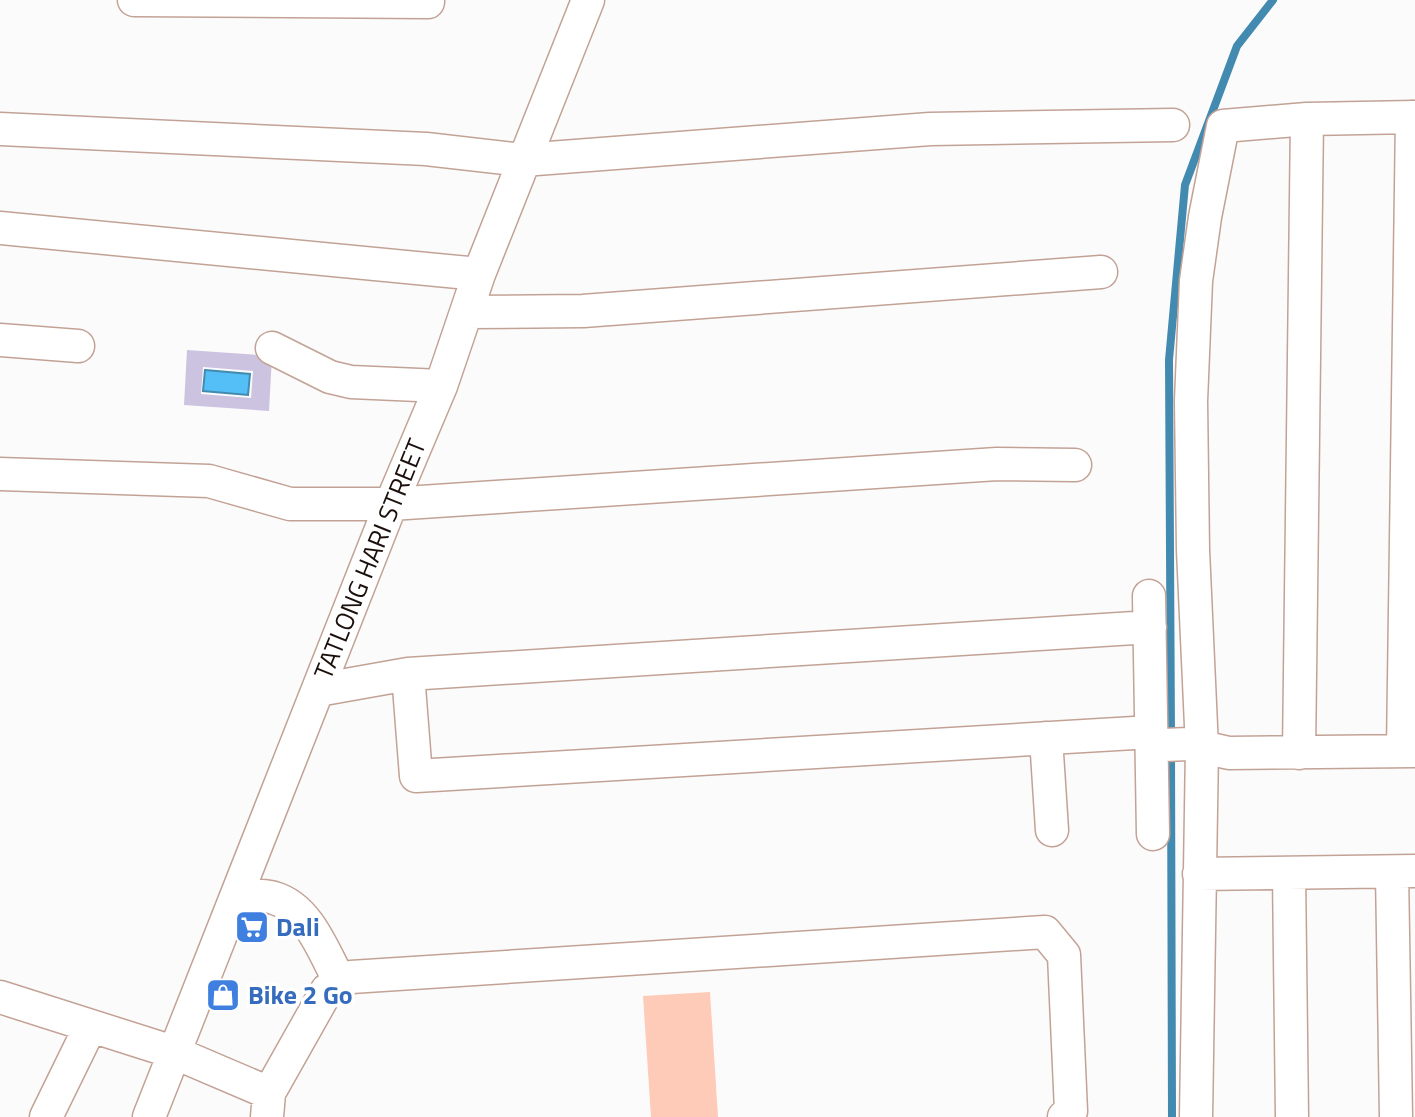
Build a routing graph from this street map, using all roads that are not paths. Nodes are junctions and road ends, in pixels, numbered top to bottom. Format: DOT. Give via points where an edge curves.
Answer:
graph roads {
  1 [pos="134,0"];
  2 [pos="428,0"];
  3 [pos="588,0"];
  4 [pos="1413,117"];
  5 [pos="1307,118"];
  6 [pos="1173,125"];
  7 [pos="0,129"];
  8 [pos="523,160"];
  9 [pos="0,228"];
  10 [pos="1101,272"];
  11 [pos="479,274"];
  12 [pos="467,312"];
  13 [pos="0,340"];
  14 [pos="78,346"];
  15 [pos="272,348"];
  16 [pos="441,386"];
  17 [pos="1075,466"];
  18 [pos="0,474"];
  19 [pos="391,504"];
  20 [pos="408,674"];
  21 [pos="318,690"];
  22 [pos="1046,738"];
  23 [pos="1172,742"];
  24 [pos="1409,751"];
  25 [pos="1299,753"];
  26 [pos="1052,830"];
  27 [pos="1153,834"];
  28 [pos="1404,872"];
  29 [pos="1199,874"];
  30 [pos="1289,874"];
  31 [pos="236,897"];
  32 [pos="340,982"];
  33 [pos="0,997"];
  34 [pos="90,1027"];
  35 [pos="173,1052"];
  36 [pos="268,1105"];
  37 [pos="46,1117"];
  38 [pos="149,1117"];
  39 [pos="1064,1117"];
  40 [pos="1196,1117"];
  41 [pos="1292,1117"];
  42 [pos="1396,1117"];
  1 -- 2 [label="street"];
  3 -- 8 [label="street, TATLONG HARI STREET"];
  4 -- 5 [label="street"];
  4 -- 24 [label="street"];
  5 -- 23 [label="street" via="1223,126 1196,281 1191,401 1194,550"];
  5 -- 25 [label="street"];
  6 -- 8 [label="street" via="930,129"];
  7 -- 8 [label="street" via="426,149"];
  8 -- 11 [label="street, TATLONG HARI STREET"];
  9 -- 11 [label="street"];
  10 -- 12 [label="street" via="583,311"];
  11 -- 12 [label="street, TATLONG HARI STREET"];
  12 -- 16 [label="street, TATLONG HARI STREET"];
  13 -- 14 [label="street"];
  15 -- 16 [label="street" via="330,377 351,382"];
  16 -- 19 [label="street, TATLONG HARI STREET"];
  17 -- 19 [label="street" via="997,464"];
  18 -- 19 [label="street" via="209,481 290,504"];
  19 -- 21 [label="street, TATLONG HARI STREET"];
  20 -- 21 [label="street"];
  20 -- 22 [label="street" via="416,776"];
  20 -- 23 [label="street" via="1150,611"];
  21 -- 31 [label="street, TATLONG HARI STREET"];
  22 -- 23 [label="street"];
  22 -- 26 [label="street"];
  23 -- 25 [label="street" via="1229,753"];
  23 -- 27 [label="street"];
  23 -- 29 [label="street"];
  24 -- 25 [label="street"];
  28 -- 30 [label="street"];
  28 -- 42 [label="street"];
  29 -- 30 [label="street"];
  29 -- 40 [label="street"];
  30 -- 41 [label="street"];
  31 -- 32 [label="street" via="273,897 290,906 303,918"];
  31 -- 35 [label="street, TATLONG HARI STREET"];
  32 -- 36 [label="street" via="327,990"];
  32 -- 39 [label="street" via="351,977 1045,932 1064,955 1071,1111"];
  33 -- 34 [label="street"];
  34 -- 35 [label="street"];
  34 -- 37 [label="street"];
  35 -- 36 [label="street"];
  35 -- 38 [label="street, TATLONG HARI STREET"];
}
